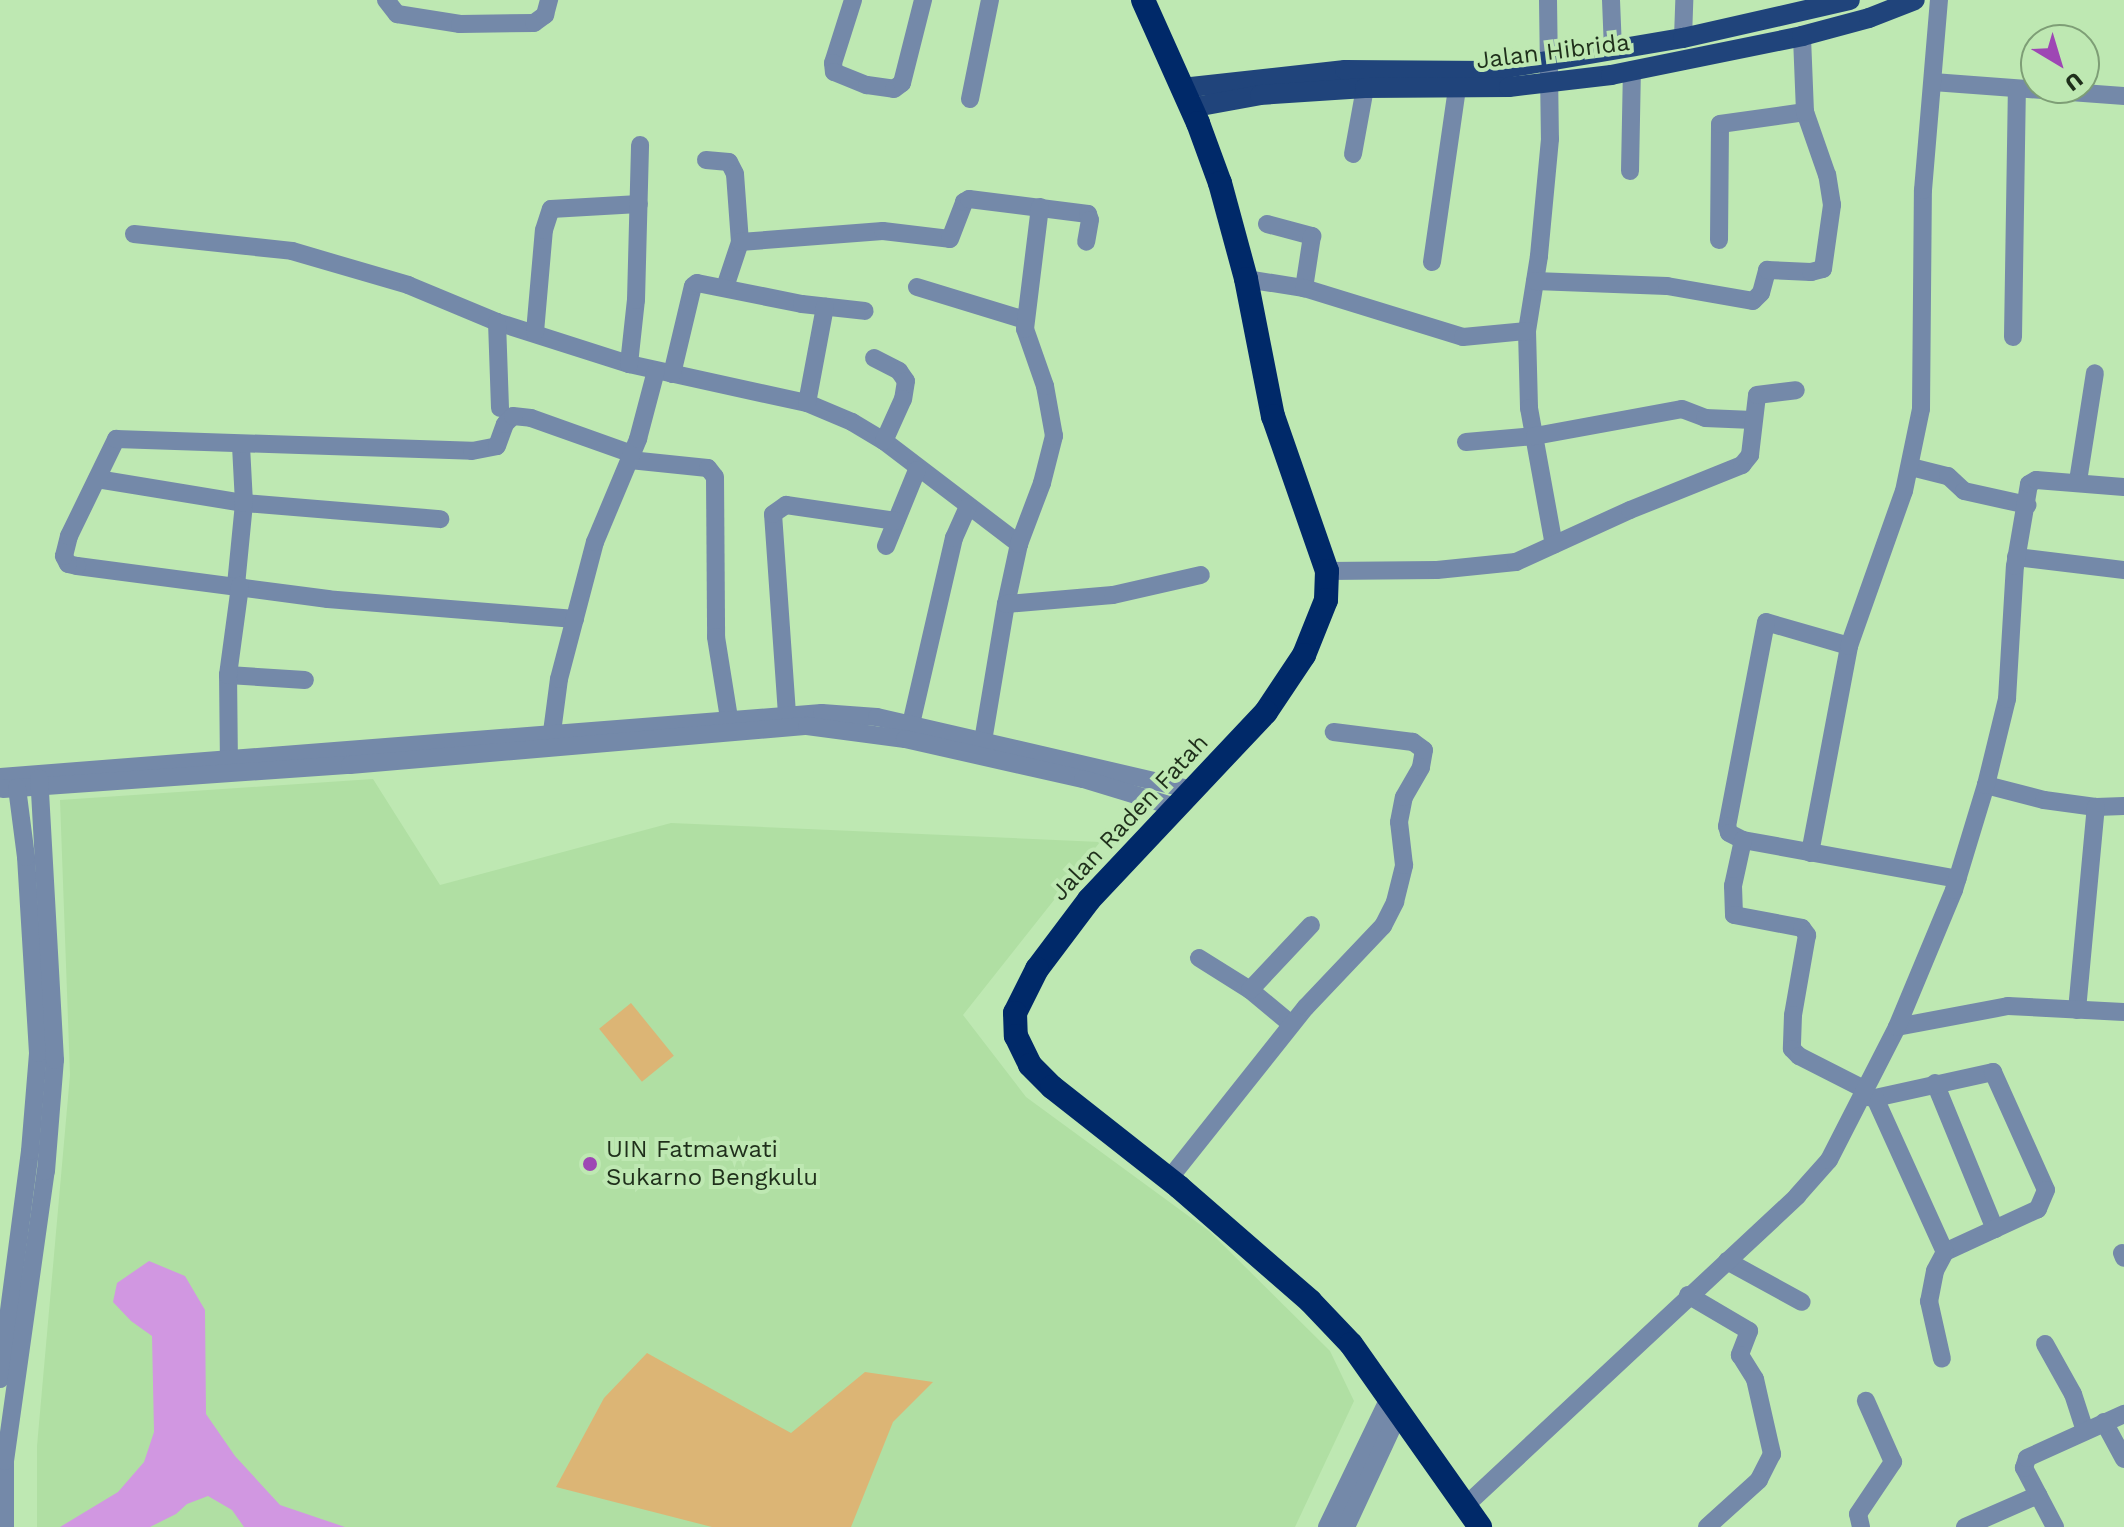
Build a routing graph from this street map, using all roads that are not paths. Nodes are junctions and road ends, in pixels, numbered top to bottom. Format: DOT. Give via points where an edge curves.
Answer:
graph roads {
  1 [pos="386,0"];
  2 [pos="549,0"];
  3 [pos="853,0"];
  4 [pos="923,0"];
  5 [pos="990,0"];
  6 [pos="1143,0"];
  7 [pos="1548,0"];
  8 [pos="1611,0"];
  9 [pos="1684,0"];
  10 [pos="1850,0"];
  11 [pos="1915,0"];
  12 [pos="1939,0"];
  13 [pos="1772,9"];
  14 [pos="1802,36"];
  15 [pos="1683,38"];
  16 [pos="1613,50"];
  17 [pos="1549,62"];
  18 [pos="1632,70"];
  19 [pos="1933,82"];
  20 [pos="1547,83"];
  21 [pos="1365,88"];
  22 [pos="1457,89"];
  23 [pos="2017,90"];
  24 [pos="2124,96"];
  25 [pos="1186,98"];
  26 [pos="970,99"];
  27 [pos="1805,112"];
  28 [pos="640,145"];
  29 [pos="1353,154"];
  30 [pos="706,160"];
  31 [pos="1630,171"];
  32 [pos="639,204"];
  33 [pos="1040,207"];
  34 [pos="1267,224"];
  35 [pos="134,234"];
  36 [pos="1719,240"];
  37 [pos="740,242"];
  38 [pos="1086,242"];
  39 [pos="1432,262"];
  40 [pos="1246,279"];
  41 [pos="1535,281"];
  42 [pos="725,287"];
  43 [pos="917,287"];
  44 [pos="1304,288"];
  45 [pos="825,307"];
  46 [pos="865,311"];
  47 [pos="1025,320"];
  48 [pos="497,322"];
  49 [pos="1527,331"];
  50 [pos="535,332"];
  51 [pos="2013,337"];
  52 [pos="874,358"];
  53 [pos="629,364"];
  54 [pos="664,373"];
  55 [pos="2095,373"];
  56 [pos="1796,390"];
  57 [pos="807,403"];
  58 [pos="500,408"];
  59 [pos="1753,420"];
  60 [pos="1535,436"];
  61 [pos="884,441"];
  62 [pos="1466,442"];
  63 [pos="241,446"];
  64 [pos="631,457"];
  65 [pos="1911,467"];
  66 [pos="917,470"];
  67 [pos="97,479"];
  68 [pos="2078,481"];
  69 [pos="2124,487"];
  70 [pos="244,503"];
  71 [pos="2027,505"];
  72 [pos="968,507"];
  73 [pos="440,519"];
  74 [pos="896,521"];
  75 [pos="1019,544"];
  76 [pos="1554,545"];
  77 [pos="886,546"];
  78 [pos="2016,557"];
  79 [pos="2124,570"];
  80 [pos="1327,571"];
  81 [pos="1201,575"];
  82 [pos="238,586"];
  83 [pos="1006,604"];
  84 [pos="575,619"];
  85 [pos="1849,646"];
  86 [pos="228,675"];
  87 [pos="305,680"];
  88 [pos="787,714"];
  89 [pos="729,718"];
  90 [pos="905,728"];
  91 [pos="552,732"];
  92 [pos="1334,732"];
  93 [pos="590,738"];
  94 [pos="983,741"];
  95 [pos="348,757"];
  96 [pos="229,766"];
  97 [pos="0,777"];
  98 [pos="39,780"];
  99 [pos="1986,785"];
  100 [pos="8,789"];
  101 [pos="1184,799"];
  102 [pos="2124,806"];
  103 [pos="2096,807"];
  104 [pos="1743,840"];
  105 [pos="1810,853"];
  106 [pos="35,871"];
  107 [pos="1957,879"];
  108 [pos="1311,925"];
  109 [pos="1199,958"];
  110 [pos="1250,990"];
  111 [pos="2077,1010"];
  112 [pos="2124,1012"];
  113 [pos="1291,1024"];
  114 [pos="1897,1027"];
  115 [pos="1935,1083"];
  116 [pos="1868,1095"];
  117 [pos="1169,1179"];
  118 [pos="1995,1229"];
  119 [pos="1945,1252"];
  120 [pos="1727,1261"];
  121 [pos="1688,1295"];
  122 [pos="1802,1302"];
  123 [pos="2045,1344"];
  124 [pos="1942,1359"];
  125 [pos="0,1379"];
  126 [pos="1866,1401"];
  127 [pos="1393,1408"];
  128 [pos="2124,1414"];
  129 [pos="2104,1422"];
  130 [pos="2085,1431"];
  131 [pos="2124,1459"];
  132 [pos="1358,1482"];
  133 [pos="2038,1495"];
  134 [pos="1464,1507"];
  135 [pos="5,1527"];
  136 [pos="1327,1527"];
  137 [pos="1346,1527"];
  138 [pos="1480,1527"];
  139 [pos="1707,1527"];
  140 [pos="1861,1527"];
  141 [pos="1965,1527"];
  142 [pos="2055,1527"];
  1 -- 2 [label="street" via="397,14 460,24 534,23 545,15"];
  3 -- 4 [label="street" via="834,72 894,89 902,83"];
  5 -- 26 [label="street"];
  6 -- 25 [label="highway, Jalan Raden Fatah"];
  7 -- 17 [label="street"];
  8 -- 16 [label="street"];
  9 -- 15 [label="street"];
  10 -- 13 [label="main road"];
  11 -- 14 [label="main road, Jalan Hibrida"];
  12 -- 19 [label="street"];
  13 -- 15 [label="main road"];
  14 -- 18 [label="main road, Jalan Hibrida"];
  14 -- 27 [label="street"];
  15 -- 16 [label="main road"];
  16 -- 17 [label="main road"];
  17 -- 20 [label="street"];
  17 -- 25 [label="main road" via="1489,71 1345,70"];
  18 -- 20 [label="main road, Jalan Hibrida"];
  18 -- 31 [label="street"];
  19 -- 23 [label="street"];
  19 -- 65 [label="street" via="1923,190 1921,409"];
  20 -- 22 [label="main road, Jalan Hibrida"];
  20 -- 41 [label="street" via="1550,139"];
  21 -- 22 [label="main road, Jalan Hibrida"];
  21 -- 25 [label="main road, Jalan Hibrida"];
  21 -- 29 [label="street"];
  22 -- 39 [label="street"];
  23 -- 24 [label="street"];
  23 -- 51 [label="street"];
  25 -- 40 [label="highway, Jalan Raden Fatah" via="1220,183"];
  27 -- 36 [label="street" via="1720,124"];
  27 -- 41 [label="street" via="1832,205 1822,270 1767,270 1753,301 1667,286"];
  28 -- 32 [label="street"];
  30 -- 37 [label="street" via="733,167"];
  32 -- 50 [label="street" via="551,209 544,230"];
  32 -- 53 [label="street"];
  33 -- 37 [label="street" via="967,199 950,239 883,231"];
  33 -- 38 [label="street" via="1088,214"];
  33 -- 47 [label="street"];
  34 -- 44 [label="street" via="1312,236"];
  35 -- 48 [label="street" via="292,251 408,285"];
  37 -- 42 [label="street"];
  40 -- 44 [label="street"];
  40 -- 80 [label="highway, Jalan Raden Fatah" via="1273,416"];
  41 -- 49 [label="street"];
  42 -- 45 [label="street"];
  42 -- 54 [label="street" via="701,282 693,286"];
  43 -- 47 [label="street"];
  44 -- 49 [label="street" via="1455,335"];
  45 -- 46 [label="street"];
  45 -- 57 [label="street"];
  47 -- 75 [label="street" via="1054,417 1054,436"];
  48 -- 50 [label="street"];
  48 -- 58 [label="street"];
  49 -- 60 [label="street"];
  50 -- 53 [label="street"];
  52 -- 61 [label="street" via="899,371 906,381"];
  53 -- 54 [label="street"];
  54 -- 57 [label="street"];
  54 -- 64 [label="street"];
  55 -- 68 [label="street"];
  56 -- 59 [label="street" via="1759,394"];
  57 -- 61 [label="street"];
  59 -- 60 [label="street" via="1705,418 1682,409"];
  59 -- 76 [label="street" via="1750,455 1742,465"];
  60 -- 62 [label="street"];
  60 -- 76 [label="street"];
  61 -- 66 [label="street"];
  63 -- 64 [label="street" via="472,451 497,446 513,416 531,418"];
  63 -- 67 [label="street" via="116,439"];
  63 -- 70 [label="street"];
  64 -- 84 [label="street" via="595,542"];
  64 -- 89 [label="street" via="708,468 715,477 716,637"];
  65 -- 71 [label="street" via="1948,476 1964,491"];
  65 -- 85 [label="street"];
  66 -- 72 [label="street"];
  66 -- 74 [label="street"];
  67 -- 70 [label="street"];
  67 -- 82 [label="street" via="69,536 64,556 68,564"];
  68 -- 69 [label="street"];
  68 -- 71 [label="street" via="2036,480 2029,484"];
  70 -- 73 [label="street"];
  70 -- 82 [label="street"];
  71 -- 78 [label="street"];
  72 -- 75 [label="street"];
  72 -- 90 [label="street" via="954,538"];
  74 -- 77 [label="street"];
  74 -- 88 [label="street" via="786,505 773,514"];
  75 -- 83 [label="street"];
  76 -- 80 [label="street" via="1498,567"];
  78 -- 79 [label="street"];
  78 -- 99 [label="street" via="2007,699"];
  80 -- 101 [label="highway, Jalan Raden Fatah" via="1326,600 1290,679"];
  81 -- 83 [label="street" via="1113,595"];
  82 -- 84 [label="street" via="328,599"];
  82 -- 86 [label="street"];
  83 -- 94 [label="street"];
  84 -- 91 [label="street"];
  85 -- 104 [label="street" via="1766,622 1727,826"];
  85 -- 105 [label="street"];
  86 -- 87 [label="street"];
  86 -- 96 [label="street"];
  88 -- 89 [label="street"];
  88 -- 90 [label="street" via="877,717"];
  89 -- 93 [label="street"];
  90 -- 93 [label="street" via="807,726"];
  90 -- 94 [label="street"];
  90 -- 101 [label="street" via="1083,779"];
  91 -- 93 [label="street"];
  91 -- 95 [label="street"];
  92 -- 113 [label="street" via="1413,742 1421,745 1425,756 1404,797 1399,822 1402,883 1383,926"];
  93 -- 95 [label="street"];
  94 -- 101 [label="street"];
  95 -- 96 [label="street"];
  96 -- 98 [label="street"];
  97 -- 98 [label="street"];
  98 -- 100 [label="street"];
  98 -- 106 [label="street"];
  99 -- 103 [label="street"];
  99 -- 107 [label="street"];
  100 -- 106 [label="street"];
  101 -- 117 [label="highway, Jalan Raden Fatah" via="1069,925 1028,982 1014,1025 1019,1048 1042,1079"];
  102 -- 103 [label="street"];
  103 -- 111 [label="street"];
  104 -- 105 [label="street"];
  104 -- 116 [label="street" via="1733,886 1734,915 1802,928 1807,935 1792,1049"];
  105 -- 107 [label="street"];
  106 -- 125 [label="street" via="38,1053 32,1140"];
  106 -- 135 [label="street" via="55,1060 46,1171 5,1461"];
  107 -- 114 [label="street"];
  108 -- 110 [label="street"];
  109 -- 110 [label="street"];
  110 -- 113 [label="street"];
  111 -- 112 [label="street"];
  111 -- 114 [label="street" via="2008,1006"];
  113 -- 117 [label="street"];
  114 -- 116 [label="street"];
  115 -- 116 [label="street"];
  115 -- 118 [label="street"];
  115 -- 118 [label="street" via="1993,1072 2038,1170 2046,1190 2042,1204"];
  116 -- 119 [label="street"];
  116 -- 120 [label="street" via="1815,1178"];
  117 -- 127 [label="highway, Jalan Raden Fatah" via="1310,1301 1351,1344"];
  118 -- 119 [label="street"];
  119 -- 124 [label="street" via="1929,1301"];
  120 -- 121 [label="street"];
  120 -- 122 [label="street"];
  121 -- 134 [label="street"];
  121 -- 139 [label="street" via="1749,1331 1740,1355 1755,1379 1772,1454 1759,1480"];
  123 -- 130 [label="street" via="2073,1394"];
  126 -- 140 [label="street" via="1893,1462 1858,1514"];
  127 -- 132 [label="street"];
  127 -- 134 [label="highway, Jalan Raden Fatah"];
  128 -- 129 [label="street"];
  129 -- 130 [label="street"];
  129 -- 131 [label="street"];
  130 -- 133 [label="street" via="2027,1458 2024,1468"];
  132 -- 136 [label="street"];
  132 -- 137 [label="street"];
  133 -- 141 [label="street"];
  133 -- 142 [label="street"];
  134 -- 138 [label="highway, Jalan Raden Fatah"];
}
